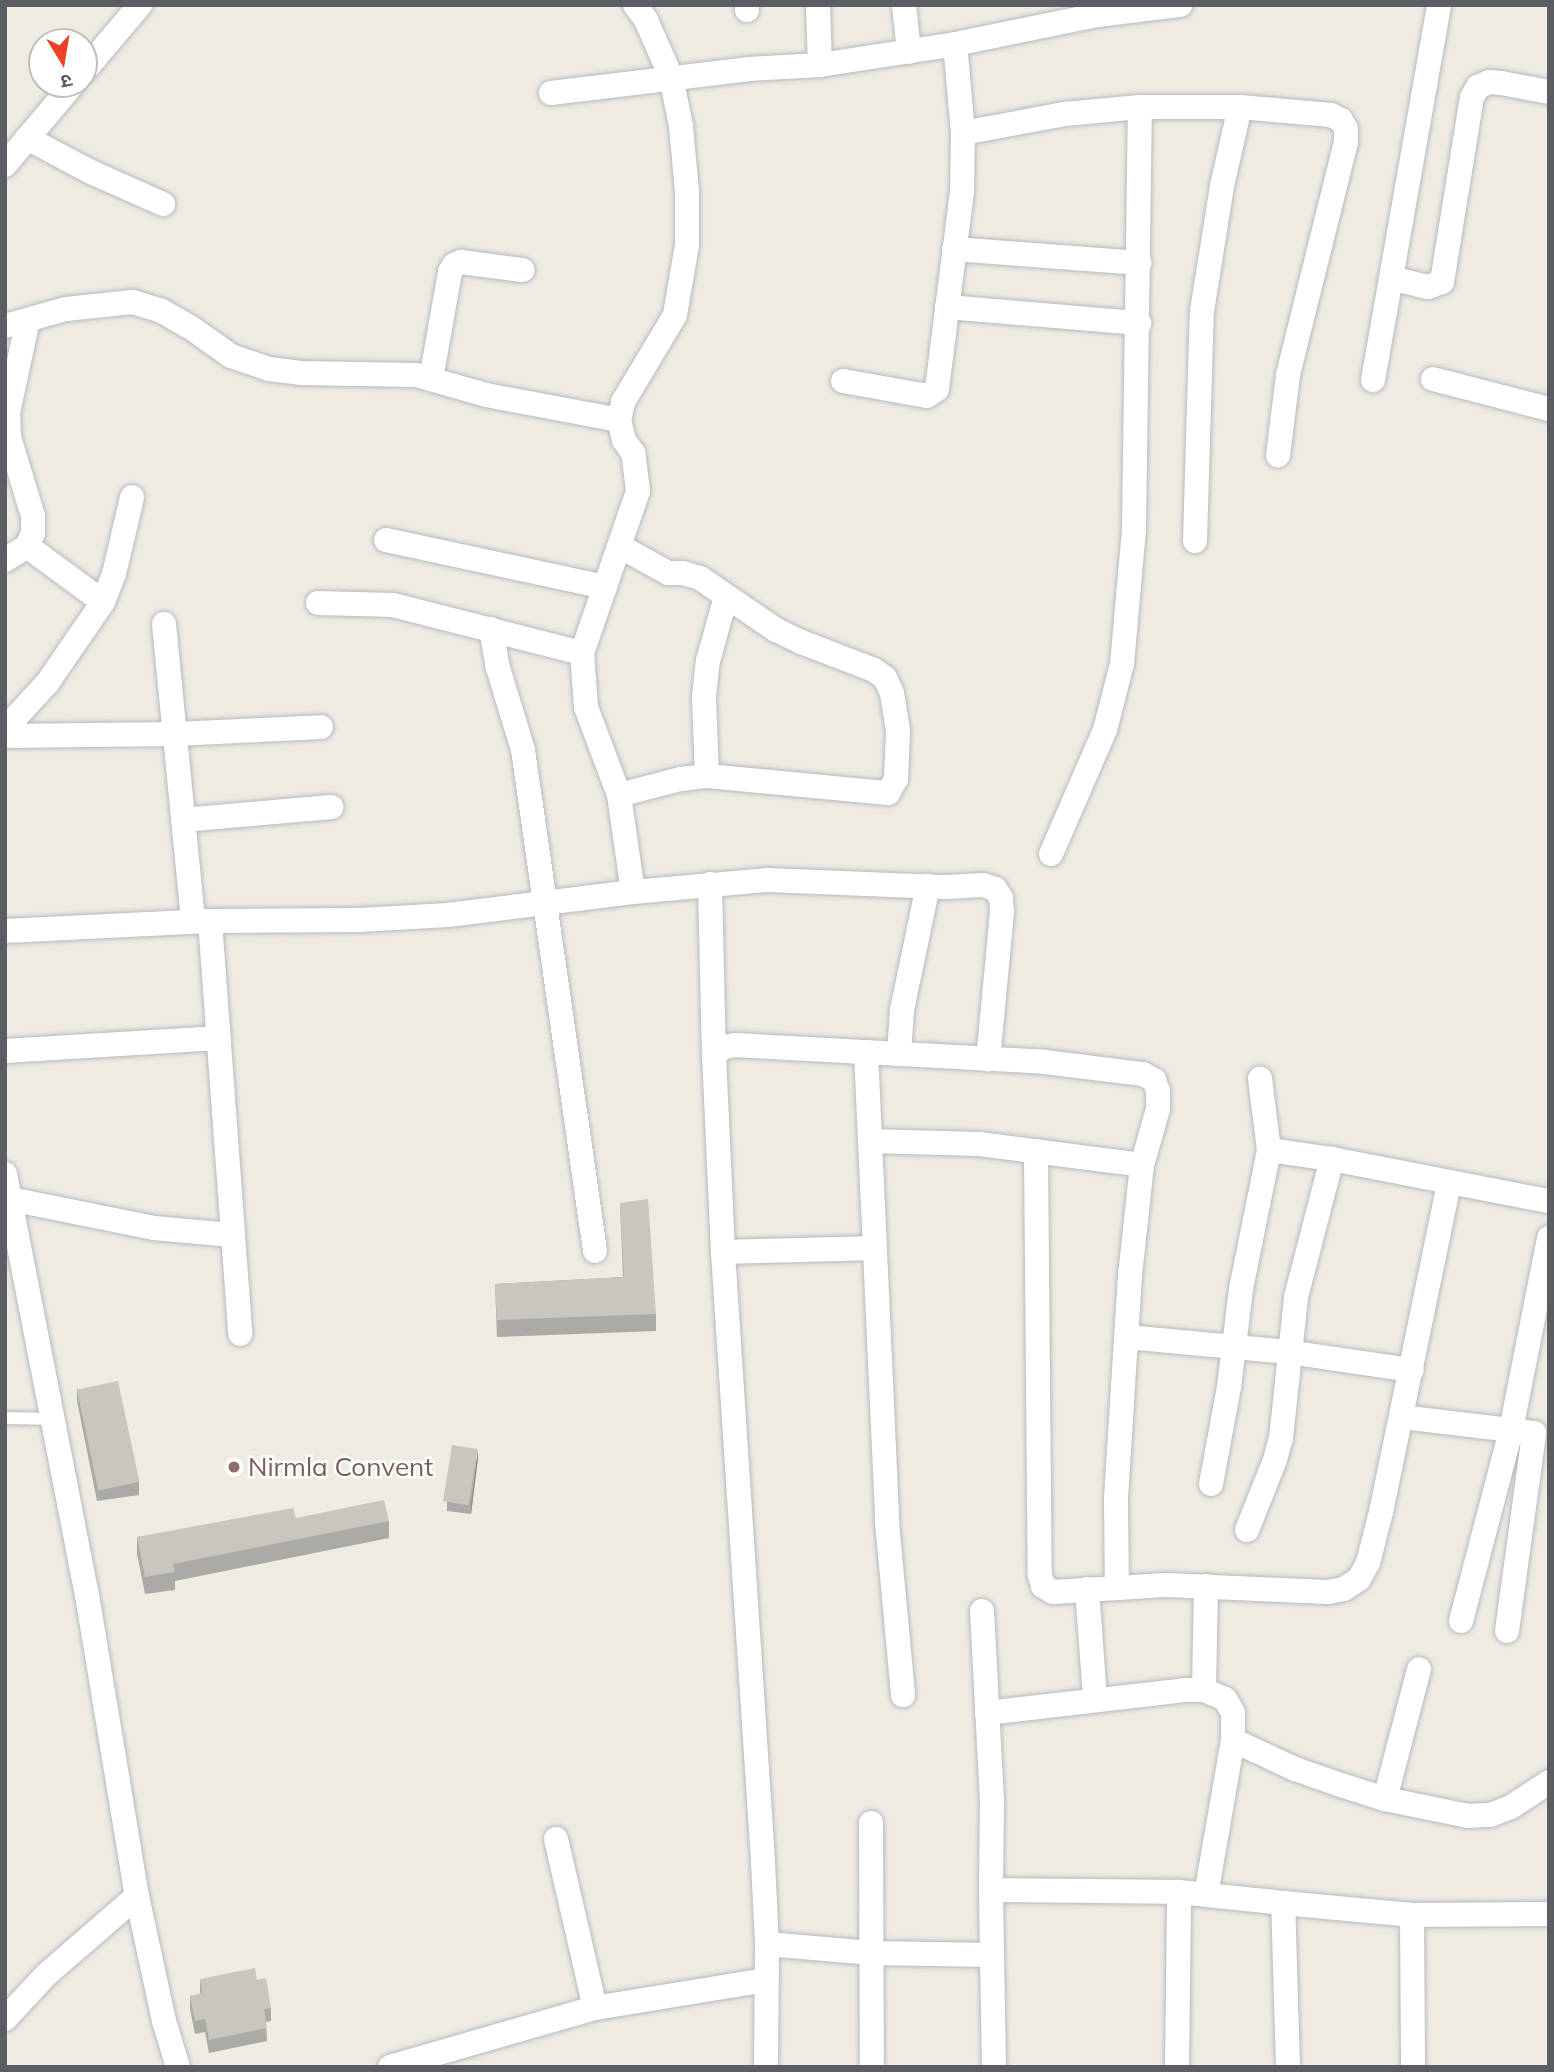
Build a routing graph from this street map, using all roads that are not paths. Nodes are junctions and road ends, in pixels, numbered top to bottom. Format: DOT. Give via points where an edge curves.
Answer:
graph roads {
  1 [pos="140,5"];
  2 [pos="635,5"];
  3 [pos="818,5"];
  4 [pos="904,5"];
  5 [pos="1180,5"];
  6 [pos="1439,5"];
  7 [pos="1097,10"];
  8 [pos="955,44"];
  9 [pos="909,52"];
  10 [pos="98,54"];
  11 [pos="820,65"];
  12 [pos="671,77"];
  13 [pos="1549,92"];
  14 [pos="551,93"];
  15 [pos="61,98"];
  16 [pos="1140,107"];
  17 [pos="1240,107"];
  18 [pos="963,133"];
  19 [pos="27,138"];
  20 [pos="5,166"];
  21 [pos="163,204"];
  22 [pos="954,249"];
  23 [pos="1139,263"];
  24 [pos="522,270"];
  25 [pos="1391,278"];
  26 [pos="947,307"];
  27 [pos="17,323"];
  28 [pos="1139,323"];
  29 [pos="431,379"];
  30 [pos="1433,379"];
  31 [pos="1373,380"];
  32 [pos="842,381"];
  33 [pos="1549,408"];
  34 [pos="619,420"];
  35 [pos="1278,455"];
  36 [pos="132,497"];
  37 [pos="386,540"];
  38 [pos="1195,541"];
  39 [pos="27,546"];
  40 [pos="621,547"];
  41 [pos="5,560"];
  42 [pos="605,587"];
  43 [pos="726,596"];
  44 [pos="103,602"];
  45 [pos="318,603"];
  46 [pos="164,624"];
  47 [pos="491,629"];
  48 [pos="582,653"];
  49 [pos="321,727"];
  50 [pos="5,729"];
  51 [pos="176,734"];
  52 [pos="5,736"];
  53 [pos="707,776"];
  54 [pos="619,795"];
  55 [pos="331,807"];
  56 [pos="183,820"];
  57 [pos="1051,854"];
  58 [pos="710,884"];
  59 [pos="928,886"];
  60 [pos="633,892"];
  61 [pos="545,905"];
  62 [pos="201,921"];
  63 [pos="5,931"];
  64 [pos="219,1038"];
  65 [pos="5,1051"];
  66 [pos="866,1052"];
  67 [pos="899,1054"];
  68 [pos="714,1057"];
  69 [pos="988,1059"];
  70 [pos="1260,1079"];
  71 [pos="870,1141"];
  72 [pos="1269,1150"];
  73 [pos="1036,1151"];
  74 [pos="1332,1159"];
  75 [pos="1142,1165"];
  76 [pos="5,1174"];
  77 [pos="1449,1183"];
  78 [pos="10,1199"];
  79 [pos="1549,1201"];
  80 [pos="232,1235"];
  81 [pos="1549,1238"];
  82 [pos="876,1248"];
  83 [pos="596,1251"];
  84 [pos="723,1252"];
  85 [pos="240,1334"];
  86 [pos="1127,1337"];
  87 [pos="1233,1346"];
  88 [pos="1288,1352"];
  89 [pos="1412,1370"];
  90 [pos="1402,1417"];
  91 [pos="5,1418"];
  92 [pos="53,1419"];
  93 [pos="1531,1433"];
  94 [pos="1211,1484"];
  95 [pos="1247,1530"];
  96 [pos="1206,1586"];
  97 [pos="1117,1588"];
  98 [pos="1087,1589"];
  99 [pos="982,1611"];
  100 [pos="1461,1621"];
  101 [pos="1507,1631"];
  102 [pos="1419,1669"];
  103 [pos="1204,1690"];
  104 [pos="903,1695"];
  105 [pos="1095,1699"];
  106 [pos="987,1713"];
  107 [pos="1233,1740"];
  108 [pos="1549,1782"];
  109 [pos="1385,1799"];
  110 [pos="871,1823"];
  111 [pos="556,1839"];
  112 [pos="991,1890"];
  113 [pos="1179,1892"];
  114 [pos="1206,1894"];
  115 [pos="137,1896"];
  116 [pos="1283,1903"];
  117 [pos="1549,1914"];
  118 [pos="1412,1915"];
  119 [pos="767,1944"];
  120 [pos="872,1953"];
  121 [pos="992,1955"];
  122 [pos="766,1980"];
  123 [pos="596,2008"];
  124 [pos="5,2019"];
  125 [pos="178,2067"];
  126 [pos="390,2067"];
  127 [pos="766,2067"];
  128 [pos="872,2067"];
  129 [pos="994,2067"];
  130 [pos="1177,2067"];
  131 [pos="1288,2067"];
  132 [pos="1413,2067"];
  1 -- 10 [label="street"];
  2 -- 12 [label="street"];
  3 -- 11 [label="street"];
  4 -- 9 [label="street"];
  5 -- 7 [label="street"];
  6 -- 25 [label="street"];
  7 -- 8 [label="street"];
  8 -- 9 [label="street"];
  8 -- 18 [label="street"];
  9 -- 11 [label="street"];
  11 -- 12 [label="street"];
  12 -- 14 [label="street"];
  12 -- 34 [label="street" via="687,192 681,292 671,324 622,402"];
  13 -- 25 [label="street" via="1489,82 1478,87 1472,97 1442,282 1428,287"];
  15 -- 19 [label="street"];
  16 -- 17 [label="street"];
  16 -- 18 [label="street" via="1065,114"];
  16 -- 23 [label="street"];
  17 -- 35 [label="street" via="1331,115 1346,129 1288,375"];
  17 -- 38 [label="street" via="1202,311"];
  18 -- 22 [label="street"];
  19 -- 20 [label="street"];
  19 -- 21 [label="street"];
  22 -- 23 [label="street"];
  22 -- 26 [label="street"];
  23 -- 28 [label="street"];
  24 -- 29 [label="street" via="461,262 454,265"];
  25 -- 31 [label="street"];
  26 -- 28 [label="street"];
  26 -- 32 [label="street" via="934,394"];
  27 -- 29 [label="street" via="66,309 133,302 180,321 231,356 269,369"];
  27 -- 39 [label="street" via="9,437 33,516"];
  28 -- 57 [label="street" via="1135,529 1122,664 1105,730"];
  29 -- 34 [label="street" via="486,395"];
  30 -- 33 [label="street"];
  34 -- 40 [label="street" via="633,453 638,483"];
  36 -- 44 [label="street"];
  37 -- 42 [label="street"];
  39 -- 41 [label="street"];
  39 -- 44 [label="street"];
  40 -- 42 [label="street"];
  40 -- 43 [label="street" via="668,573 700,578"];
  42 -- 48 [label="street"];
  43 -- 53 [label="street" via="708,661 704,697"];
  43 -- 53 [label="street" via="776,630 885,678 897,710 896,779 888,793 878,794"];
  44 -- 50 [label="street" via="48,682"];
  45 -- 47 [label="street" via="393,605"];
  46 -- 51 [label="street"];
  47 -- 48 [label="street"];
  47 -- 61 [label="street" via="523,750"];
  48 -- 54 [label="street" via="586,707"];
  49 -- 51 [label="street"];
  51 -- 52 [label="street"];
  51 -- 56 [label="street"];
  53 -- 54 [label="street"];
  54 -- 60 [label="street"];
  55 -- 56 [label="street"];
  56 -- 62 [label="street"];
  58 -- 59 [label="street" via="779,880"];
  58 -- 60 [label="street"];
  58 -- 68 [label="street"];
  59 -- 67 [label="street" via="902,1010"];
  59 -- 69 [label="street" via="983,885 995,889 1001,898"];
  60 -- 61 [label="street"];
  61 -- 62 [label="street" via="359,920"];
  61 -- 83 [label="street"];
  62 -- 63 [label="street"];
  62 -- 64 [label="street"];
  64 -- 65 [label="street"];
  64 -- 80 [label="street"];
  66 -- 67 [label="street"];
  66 -- 68 [label="street" via="734,1045 721,1048"];
  66 -- 71 [label="street"];
  67 -- 69 [label="street"];
  68 -- 84 [label="street"];
  69 -- 75 [label="street" via="1143,1074 1154,1080 1158,1109"];
  70 -- 72 [label="street"];
  71 -- 73 [label="street" via="979,1144"];
  71 -- 82 [label="street"];
  72 -- 74 [label="street"];
  72 -- 87 [label="street"];
  73 -- 75 [label="street"];
  73 -- 98 [label="street" via="1040,1575 1043,1586 1053,1591"];
  74 -- 77 [label="street"];
  74 -- 88 [label="street" via="1306,1254"];
  75 -- 86 [label="street"];
  76 -- 78 [label="street"];
  77 -- 79 [label="street"];
  77 -- 89 [label="street"];
  78 -- 80 [label="street" via="154,1228"];
  78 -- 92 [label="street"];
  80 -- 85 [label="street"];
  81 -- 93 [label="street"];
  82 -- 84 [label="street"];
  82 -- 104 [label="street" via="887,1521"];
  84 -- 119 [label="street"];
  86 -- 87 [label="street"];
  86 -- 97 [label="street" via="1115,1499"];
  87 -- 88 [label="street"];
  87 -- 94 [label="street"];
  88 -- 89 [label="street"];
  88 -- 95 [label="street" via="1281,1438"];
  89 -- 90 [label="street"];
  90 -- 93 [label="street"];
  90 -- 96 [label="street" via="1368,1563 1359,1579 1328,1592"];
  91 -- 92 [label="lane"];
  92 -- 115 [label="street"];
  93 -- 100 [label="street"];
  93 -- 101 [label="street"];
  96 -- 97 [label="street"];
  96 -- 103 [label="street"];
  97 -- 98 [label="street"];
  98 -- 105 [label="street"];
  99 -- 106 [label="street"];
  102 -- 109 [label="street"];
  103 -- 105 [label="street"];
  103 -- 107 [label="street" via="1225,1699 1233,1713"];
  105 -- 106 [label="street"];
  106 -- 112 [label="street"];
  107 -- 109 [label="street" via="1295,1769"];
  107 -- 114 [label="street"];
  108 -- 109 [label="street" via="1490,1815 1468,1816"];
  110 -- 120 [label="street"];
  111 -- 123 [label="street"];
  112 -- 113 [label="street"];
  112 -- 121 [label="street"];
  113 -- 114 [label="street"];
  113 -- 130 [label="street"];
  114 -- 116 [label="street"];
  115 -- 124 [label="street" via="47,1974"];
  115 -- 125 [label="street"];
  116 -- 118 [label="street"];
  116 -- 131 [label="street"];
  117 -- 118 [label="street"];
  118 -- 132 [label="street"];
  119 -- 120 [label="street"];
  119 -- 122 [label="street"];
  120 -- 121 [label="street"];
  120 -- 128 [label="street"];
  121 -- 129 [label="street"];
  122 -- 123 [label="street"];
  122 -- 127 [label="street"];
  123 -- 126 [label="street"];
}
